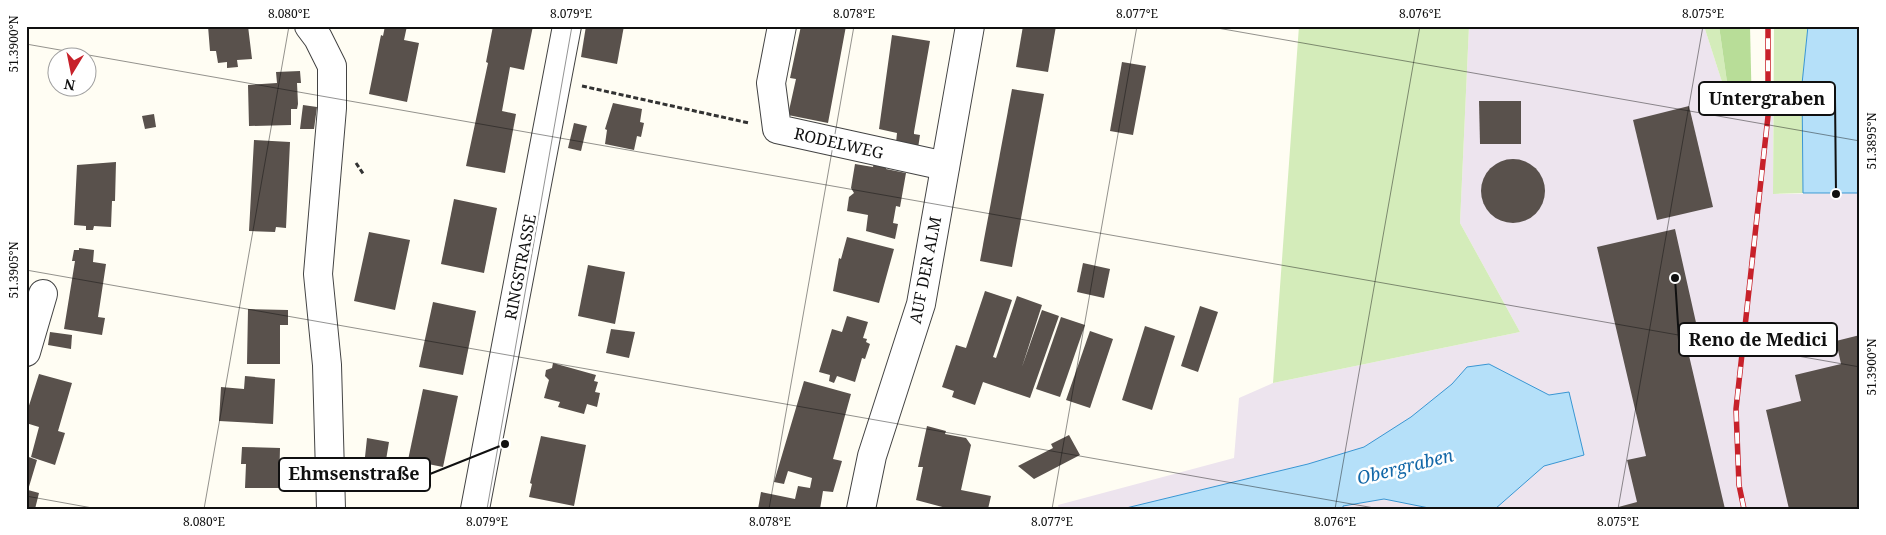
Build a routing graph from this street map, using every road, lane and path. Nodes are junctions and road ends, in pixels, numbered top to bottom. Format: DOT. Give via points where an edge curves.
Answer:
graph roads {
  1 [pos="309,26"];
  2 [pos="334,26"];
  3 [pos="566,26"];
  4 [pos="782,26"];
  5 [pos="970,26"];
  6 [pos="332,66"];
  7 [pos="614,93"];
  8 [pos="727,118"];
  9 [pos="944,166"];
  10 [pos="43,294"];
  11 [pos="26,352"];
  12 [pos="331,509"];
  13 [pos="475,509"];
  14 [pos="861,509"];
  1 -- 6 [label="street"];
  2 -- 6 [label="street"];
  3 -- 13 [label="street, RINGSTRASSE"];
  4 -- 9 [label="street, RODELWEG" via="771,83 777,129"];
  5 -- 9 [label="street, AUF DER ALM"];
  6 -- 12 [label="street" via="332,108 318,274 328,365"];
  7 -- 8 [label="path"];
  9 -- 14 [label="street, AUF DER ALM" via="921,304 872,456"];
  10 -- 11 [label="street"];
}
